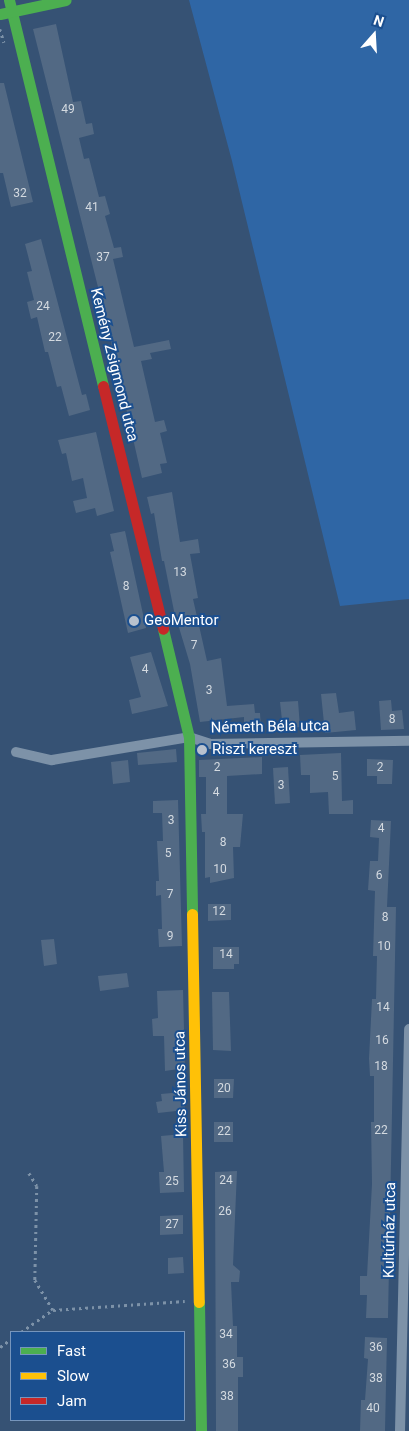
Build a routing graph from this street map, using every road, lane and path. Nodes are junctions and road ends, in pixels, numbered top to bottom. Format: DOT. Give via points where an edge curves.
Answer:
graph roads {
  1 [pos="10,0"];
  2 [pos="66,0"];
  3 [pos="12,12"];
  4 [pos="0,14"];
  5 [pos="189,737"];
  6 [pos="409,741"];
  7 [pos="16,752"];
  8 [pos="409,1029"];
  9 [pos="29,1173"];
  10 [pos="200,1300"];
  11 [pos="54,1310"];
  12 [pos="22,1331"];
  13 [pos="201,1431"];
  14 [pos="400,1431"];
  1 -- 3 [label="street, Kemény Zsigmond utca"];
  2 -- 3 [label="street"];
  3 -- 4 [label="street"];
  3 -- 5 [label="street, Kemény Zsigmond utca"];
  5 -- 6 [label="street, Németh Béla utca" via="210,744"];
  5 -- 7 [label="street, Németh Béla utca" via="52,760"];
  5 -- 10 [label="street, Kiss János utca"];
  8 -- 14 [label="street, Kultúrház utca"];
  9 -- 11 [label="path" via="37,1186 35,1280"];
  10 -- 11 [label="path"];
  10 -- 13 [label="street, Kiss János utca"];
  11 -- 12 [label="path"];
}
